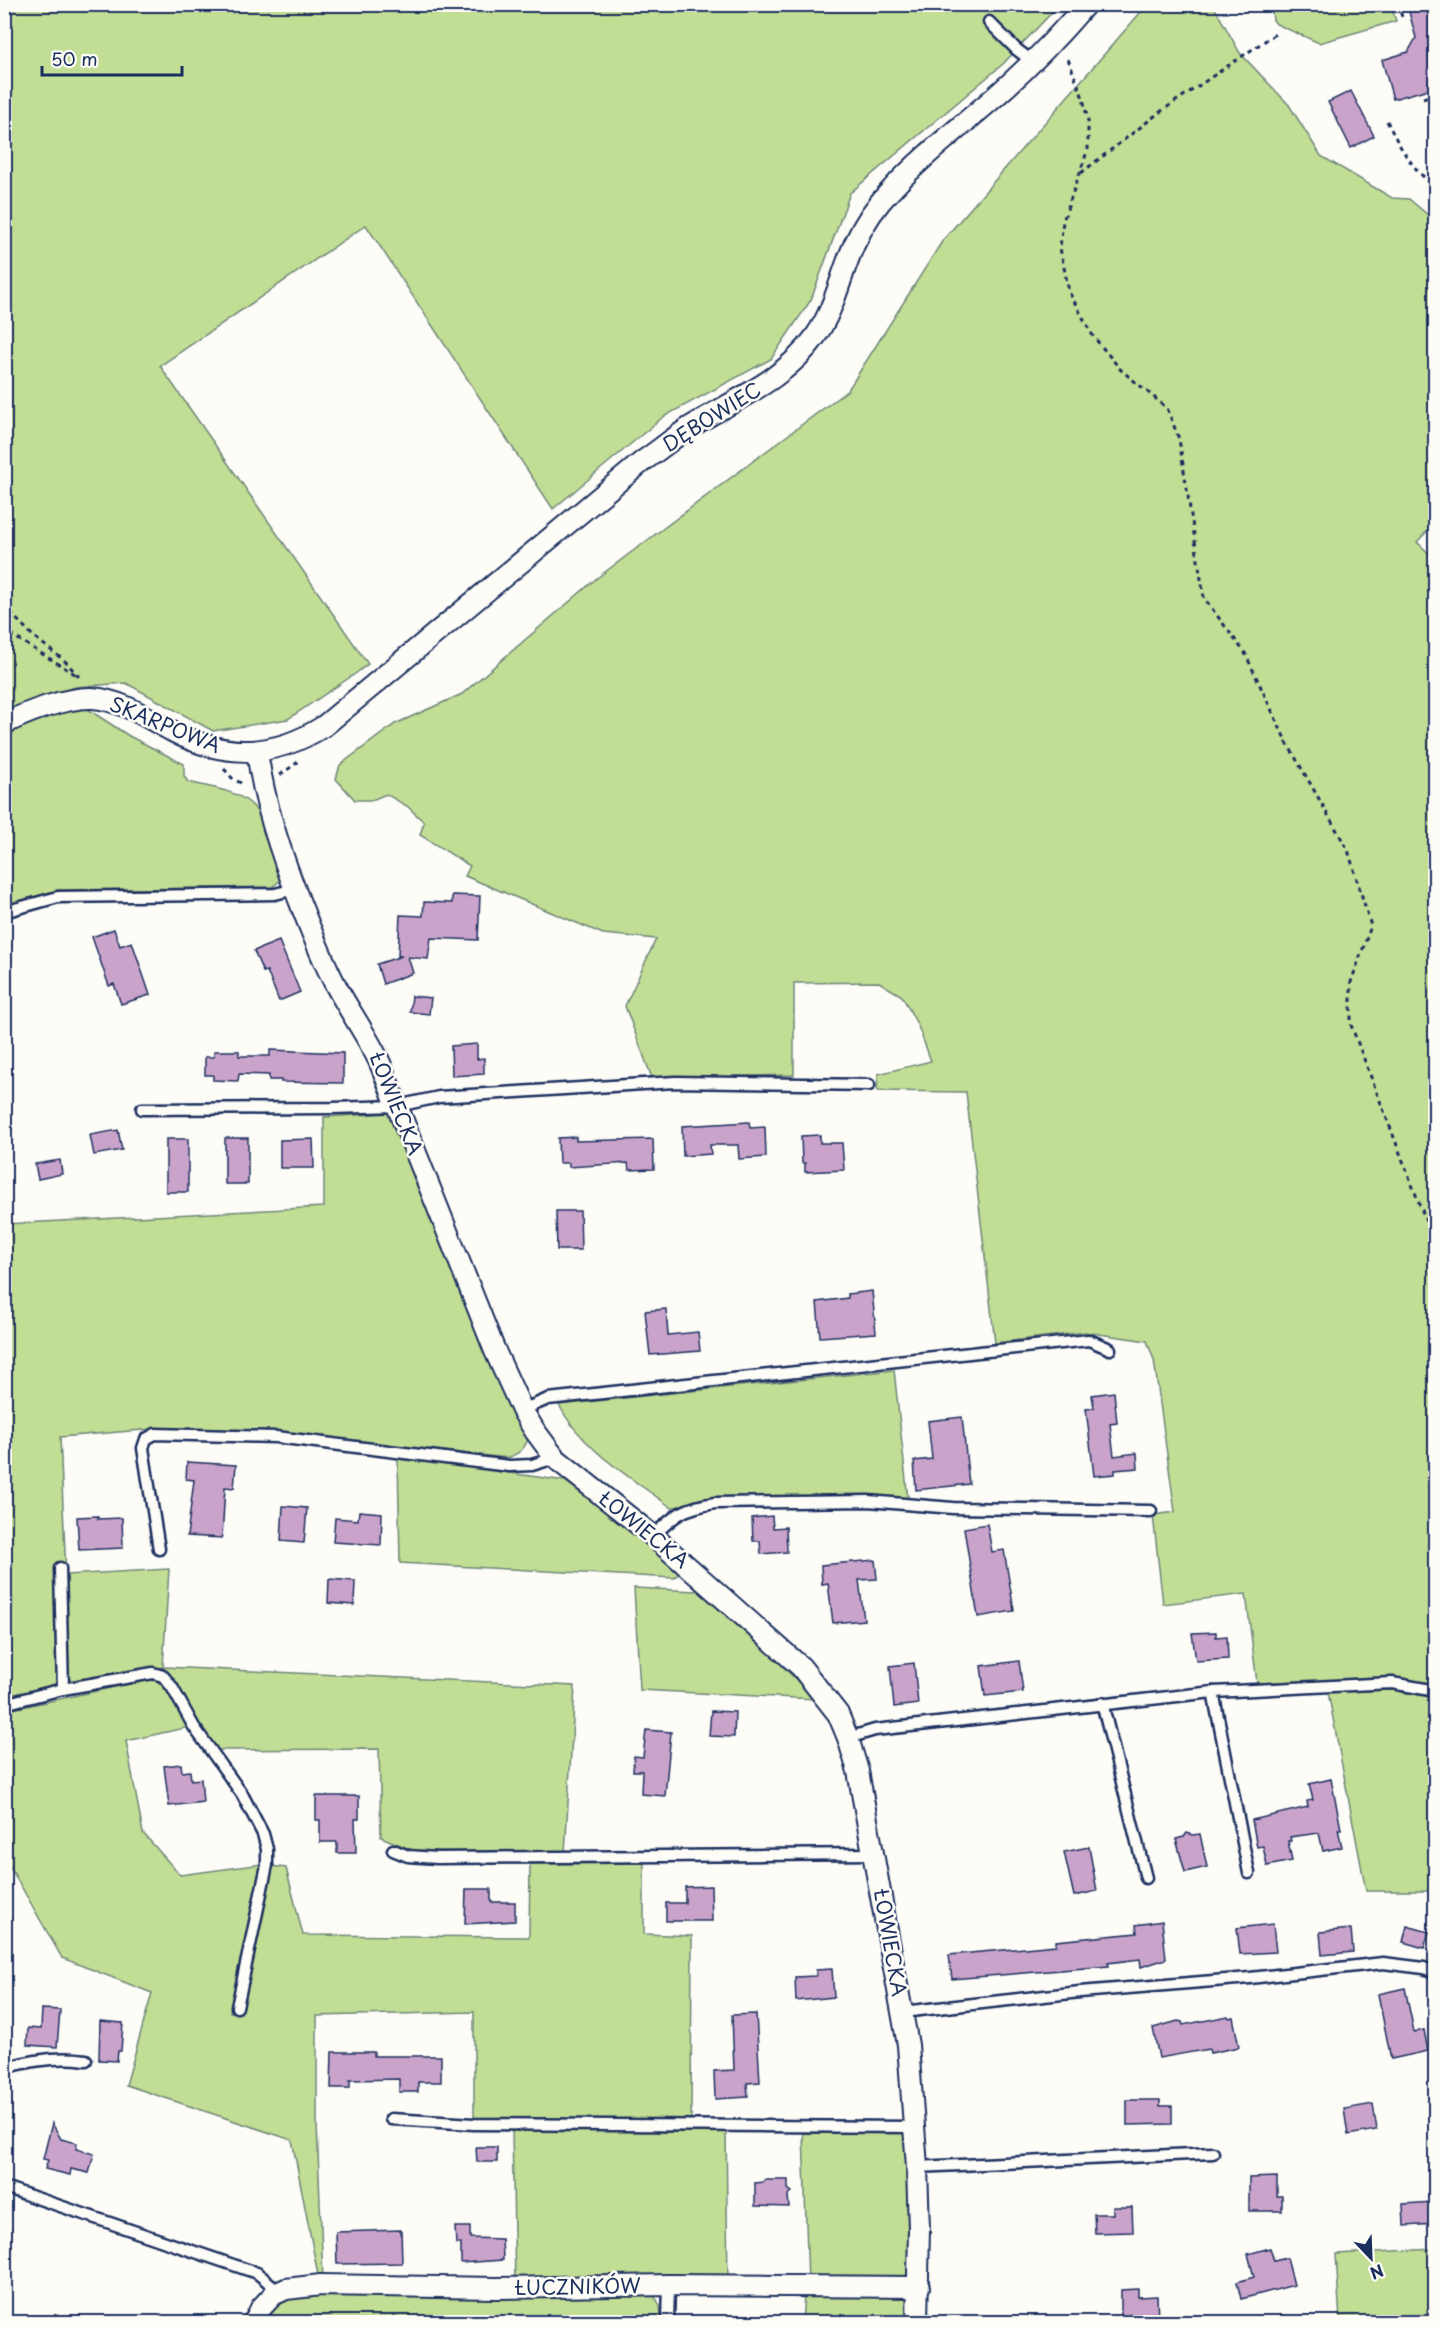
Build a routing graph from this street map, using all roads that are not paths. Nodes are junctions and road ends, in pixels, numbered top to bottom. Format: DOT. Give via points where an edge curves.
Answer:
graph roads {
  1 [pos="1086,4"];
  2 [pos="989,22"];
  3 [pos="1033,62"];
  4 [pos="4,724"];
  5 [pos="257,751"];
  6 [pos="295,889"];
  7 [pos="4,912"];
  8 [pos="869,1085"];
  9 [pos="397,1106"];
  10 [pos="142,1109"];
  11 [pos="1110,1349"];
  12 [pos="522,1410"];
  13 [pos="555,1458"];
  14 [pos="1151,1511"];
  15 [pos="653,1536"];
  16 [pos="159,1549"];
  17 [pos="60,1568"];
  18 [pos="63,1689"];
  19 [pos="1436,1691"];
  20 [pos="1213,1692"];
  21 [pos="1102,1703"];
  22 [pos="4,1704"];
  23 [pos="848,1738"];
  24 [pos="393,1850"];
  25 [pos="873,1854"];
  26 [pos="1249,1873"];
  27 [pos="1146,1878"];
  28 [pos="1436,1973"];
  29 [pos="237,2007"];
  30 [pos="902,2012"];
  31 [pos="86,2060"];
  32 [pos="4,2068"];
  33 [pos="391,2119"];
  34 [pos="914,2127"];
  35 [pos="1214,2153"];
  36 [pos="917,2167"];
  37 [pos="4,2187"];
  38 [pos="669,2285"];
  39 [pos="919,2287"];
  40 [pos="279,2291"];
  41 [pos="254,2322"];
  42 [pos="668,2322"];
  43 [pos="917,2322"];
  1 -- 3 [label="street, DĘBOWIEC"];
  2 -- 3 [label="lane"];
  3 -- 5 [label="street, DĘBOWIEC" via="904,176 879,204 853,247 825,320 782,373 643,461 324,726 297,742"];
  4 -- 5 [label="street, SKARPOWA" via="67,701 91,698 131,709 195,742 225,750"];
  5 -- 6 [label="street, ŁOWIECKA" via="269,816"];
  6 -- 7 [label="lane" via="275,894 58,897"];
  6 -- 9 [label="street, ŁOWIECKA" via="327,968 369,1039"];
  8 -- 9 [label="lane" via="675,1082 440,1097"];
  9 -- 10 [label="lane"];
  9 -- 12 [label="street, ŁOWIECKA"];
  11 -- 12 [label="lane" via="1089,1340 1077,1341 548,1399"];
  12 -- 13 [label="street, ŁOWIECKA"];
  13 -- 15 [label="street, ŁOWIECKA"];
  13 -- 16 [label="lane" via="509,1466 276,1437 155,1434 146,1439 143,1448"];
  14 -- 15 [label="lane" via="953,1509 868,1501 715,1503 672,1516"];
  15 -- 23 [label="street, ŁOWIECKA" via="801,1667 838,1714"];
  17 -- 18 [label="lane"];
  18 -- 22 [label="lane"];
  18 -- 29 [label="lane" via="153,1673 163,1676 253,1814 267,1849 267,1865"];
  19 -- 20 [label="lane" via="1392,1683"];
  20 -- 21 [label="lane"];
  20 -- 26 [label="lane"];
  21 -- 23 [label="lane" via="875,1730"];
  21 -- 27 [label="lane"];
  23 -- 25 [label="street, ŁOWIECKA"];
  24 -- 25 [label="lane" via="408,1856 437,1858"];
  25 -- 30 [label="street, ŁOWIECKA"];
  28 -- 30 [label="lane" via="1383,1963"];
  30 -- 34 [label="street, ŁOWIECKA"];
  31 -- 32 [label="lane" via="44,2059"];
  33 -- 34 [label="lane" via="474,2124"];
  34 -- 36 [label="street, ŁOWIECKA"];
  35 -- 36 [label="lane"];
  36 -- 39 [label="street, ŁOWIECKA"];
  37 -- 40 [label="lane" via="257,2273"];
  38 -- 39 [label="street, ŁUCZNIKÓW"];
  38 -- 40 [label="street, ŁUCZNIKÓW" via="321,2285"];
  38 -- 42 [label="lane"];
  39 -- 43 [label="street, ŁOWIECKA"];
  40 -- 41 [label="street" via="267,2301"];
}
